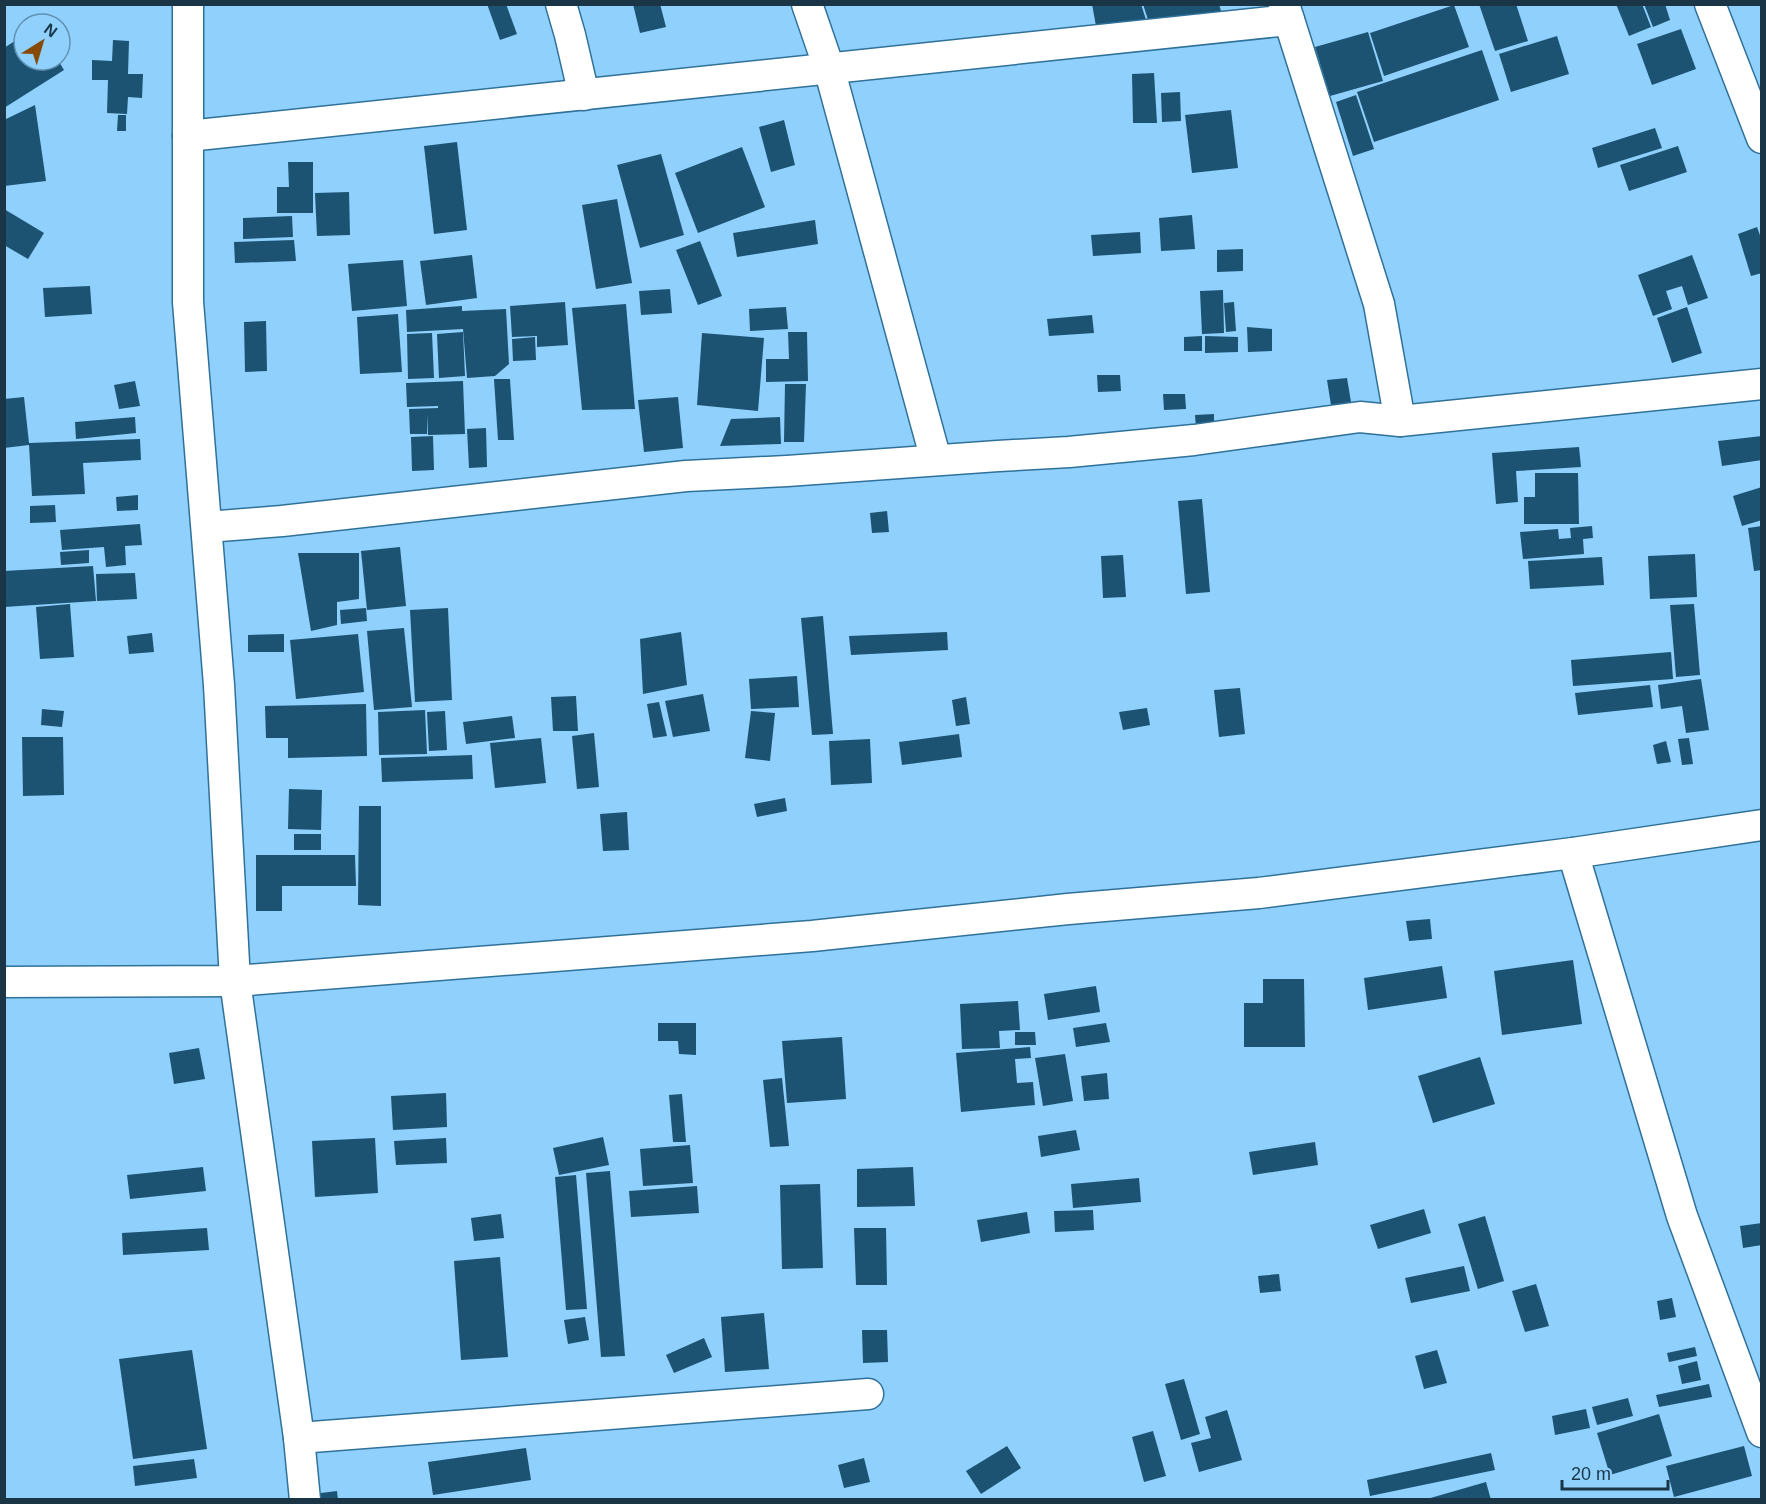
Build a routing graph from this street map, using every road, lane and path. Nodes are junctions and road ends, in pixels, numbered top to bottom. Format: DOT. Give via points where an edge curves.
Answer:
graph roads {
  1 [pos="188,4"];
  2 [pos="561,4"];
  3 [pos="807,4"];
  4 [pos="1710,4"];
  5 [pos="1286,12"];
  6 [pos="829,68"];
  7 [pos="584,95"];
  8 [pos="1758,118"];
  9 [pos="188,136"];
  10 [pos="1761,384"];
  11 [pos="1400,421"];
  12 [pos="936,460"];
  13 [pos="207,527"];
  14 [pos="1761,825"];
  15 [pos="1573,853"];
  16 [pos="235,981"];
  17 [pos="4,982"];
  18 [pos="868,1394"];
  19 [pos="1761,1432"];
  20 [pos="299,1438"];
  21 [pos="304,1500"];
  1 -- 9 [label="street"];
  2 -- 7 [label="street"];
  3 -- 6 [label="street"];
  4 -- 8 [label="street"];
  5 -- 6 [label="street"];
  5 -- 11 [label="street" via="1379,304"];
  6 -- 7 [label="street"];
  6 -- 12 [label="street"];
  7 -- 9 [label="street"];
  9 -- 13 [label="street" via="188,302"];
  10 -- 11 [label="street"];
  11 -- 12 [label="street" via="1360,417 1194,440"];
  12 -- 13 [label="street" via="686,476"];
  13 -- 16 [label="street"];
  14 -- 15 [label="street"];
  15 -- 16 [label="street" via="1258,893 929,925"];
  15 -- 19 [label="street" via="1682,1216"];
  16 -- 17 [label="street"];
  16 -- 20 [label="street"];
  18 -- 20 [label="street"];
  20 -- 21 [label="street"];
}
